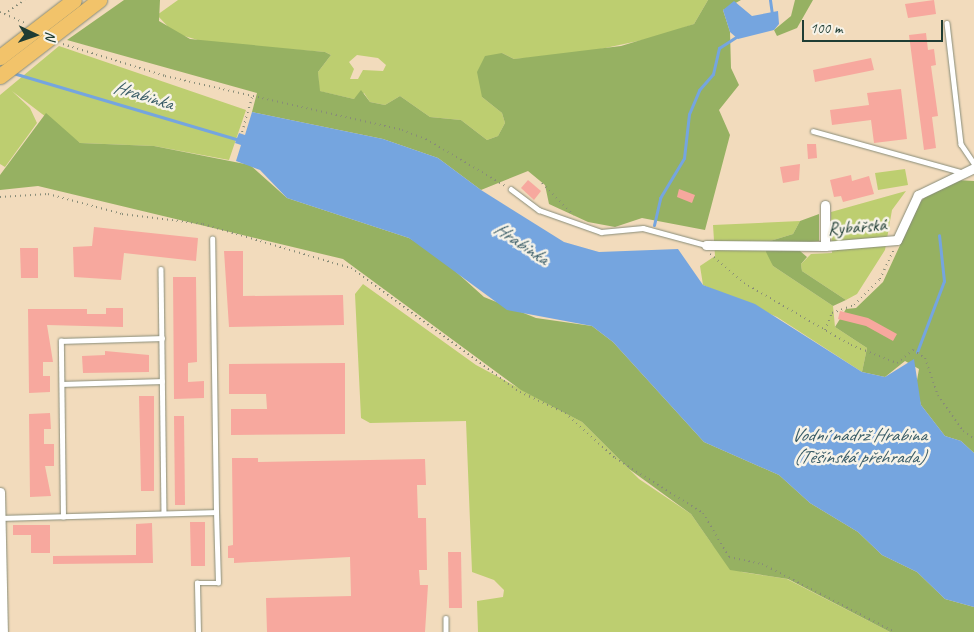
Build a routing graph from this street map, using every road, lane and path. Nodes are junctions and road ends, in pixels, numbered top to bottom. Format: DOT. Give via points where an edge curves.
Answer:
graph roads {
  1 [pos="25,0"];
  2 [pos="74,0"];
  3 [pos="99,0"];
  4 [pos="0,12"];
  5 [pos="4,14"];
  6 [pos="25,23"];
  7 [pos="947,23"];
  8 [pos="59,42"];
  9 [pos="0,57"];
  10 [pos="0,76"];
  11 [pos="252,97"];
  12 [pos="812,131"];
  13 [pos="242,132"];
  14 [pos="974,163"];
  15 [pos="974,168"];
  16 [pos="961,172"];
  17 [pos="542,183"];
  18 [pos="511,189"];
  19 [pos="0,197"];
  20 [pos="825,205"];
  21 [pos="582,226"];
  22 [pos="212,239"];
  23 [pos="898,240"];
  24 [pos="706,245"];
  25 [pos="825,246"];
  26 [pos="161,269"];
  27 [pos="825,330"];
  28 [pos="162,338"];
  29 [pos="162,380"];
  30 [pos="62,384"];
  31 [pos="974,439"];
  32 [pos="0,492"];
  33 [pos="216,512"];
  34 [pos="164,513"];
  35 [pos="63,516"];
  36 [pos="1,518"];
  37 [pos="446,618"];
  38 [pos="3,632"];
  39 [pos="198,632"];
  40 [pos="446,632"];
  41 [pos="895,632"];
  1 -- 5 [label="path"];
  2 -- 9 [label="highway, bridge"];
  3 -- 10 [label="highway, bridge"];
  4 -- 5 [label="path"];
  5 -- 6 [label="path"];
  7 -- 14 [label="lane" via="961,144"];
  8 -- 11 [label="path" via="165,76"];
  11 -- 13 [label="path"];
  11 -- 18 [label="path" via="402,130 426,139"];
  12 -- 16 [label="lane"];
  15 -- 16 [label="street, Rybářská"];
  16 -- 23 [label="street, Rybářská" via="918,194"];
  17 -- 21 [label="path"];
  18 -- 21 [label="lane" via="539,210"];
  19 -- 41 [label="path" via="48,194 122,214 202,224 351,268 520,392 566,413 615,458 703,513 729,557 762,564"];
  20 -- 25 [label="street"];
  21 -- 24 [label="lane" via="624,233 643,228"];
  22 -- 33 [label="lane"];
  23 -- 25 [label="street, Rybářská"];
  23 -- 27 [label="path" via="880,279 854,305 832,313"];
  24 -- 25 [label="street, Rybářská"];
  24 -- 27 [label="path" via="712,257 744,283"];
  26 -- 28 [label="lane"];
  27 -- 31 [label="path" via="892,362 913,350 925,358 938,395 963,431"];
  28 -- 29 [label="lane"];
  28 -- 30 [label="lane" via="61,340"];
  29 -- 30 [label="lane"];
  29 -- 34 [label="lane"];
  30 -- 35 [label="lane"];
  32 -- 36 [label="street"];
  33 -- 34 [label="lane"];
  33 -- 39 [label="lane" via="218,583 197,583"];
  34 -- 35 [label="lane"];
  35 -- 36 [label="lane"];
  36 -- 38 [label="street"];
  37 -- 40 [label="lane"];
}
